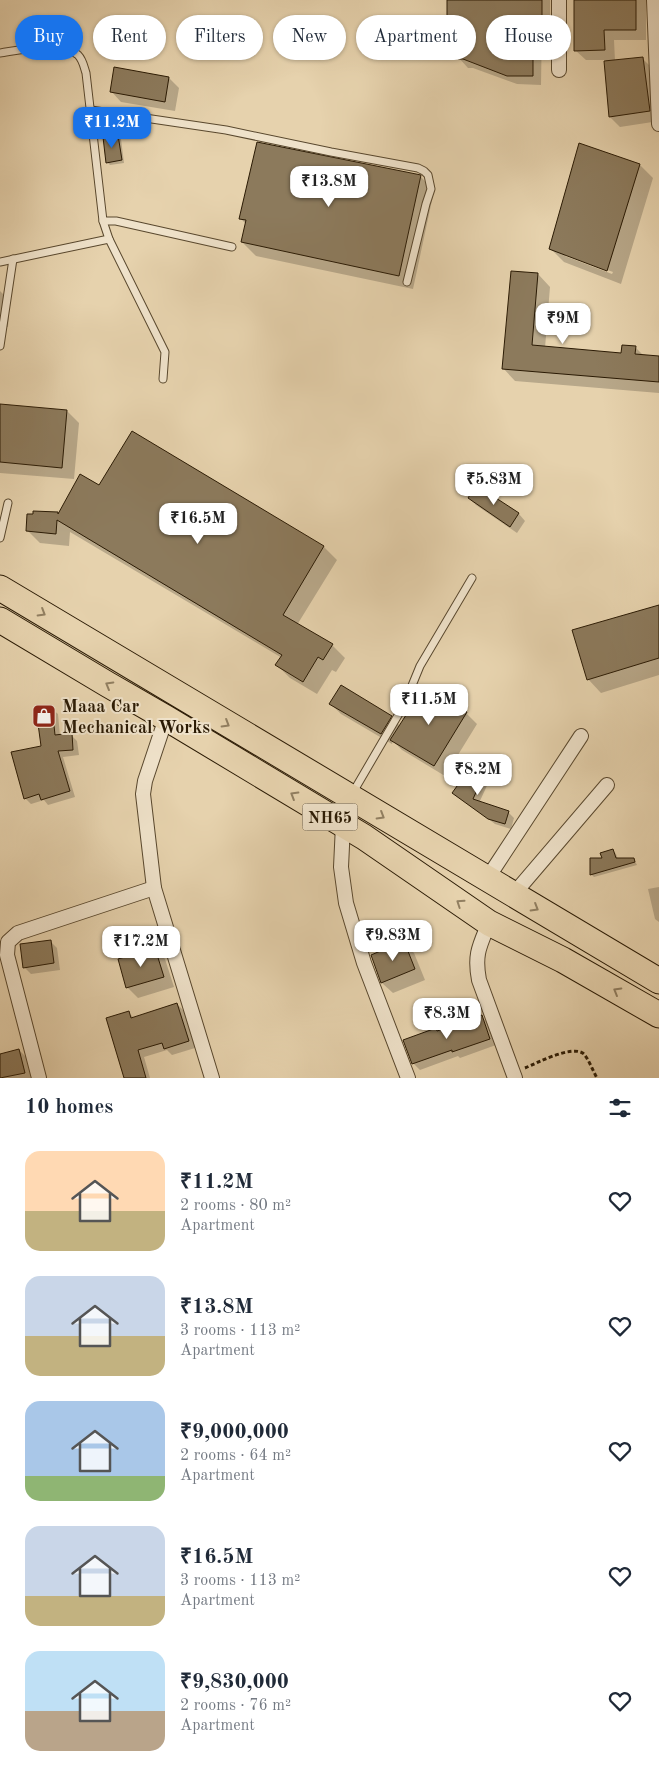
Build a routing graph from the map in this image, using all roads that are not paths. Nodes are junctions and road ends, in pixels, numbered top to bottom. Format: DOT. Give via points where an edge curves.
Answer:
graph roads {
  1 [pos="559,0"];
  2 [pos="654,0"];
  3 [pos="0,53"];
  4 [pos="559,70"];
  5 [pos="91,110"];
  6 [pos="659,124"];
  7 [pos="103,221"];
  8 [pos="109,239"];
  9 [pos="232,247"];
  10 [pos="13,259"];
  11 [pos="0,262"];
  12 [pos="407,282"];
  13 [pos="0,346"];
  14 [pos="163,379"];
  15 [pos="8,503"];
  16 [pos="0,538"];
  17 [pos="472,578"];
  18 [pos="0,588"];
  19 [pos="0,620"];
  20 [pos="166,718"];
  21 [pos="581,736"];
  22 [pos="607,785"];
  23 [pos="350,797"];
  24 [pos="343,825"];
  25 [pos="487,879"];
  26 [pos="154,888"];
  27 [pos="513,895"];
  28 [pos="489,922"];
  29 [pos="659,981"];
  30 [pos="659,1015"];
  31 [pos="514,1076"];
  32 [pos="39,1078"];
  33 [pos="212,1078"];
  34 [pos="408,1078"];
  1 -- 4 [label="street"];
  2 -- 6 [label="street"];
  3 -- 5 [label="lane" via="46,47 77,54 86,73"];
  5 -- 7 [label="lane"];
  5 -- 12 [label="lane" via="226,130 424,171 431,189"];
  7 -- 8 [label="lane"];
  7 -- 9 [label="lane" via="116,221"];
  8 -- 10 [label="lane"];
  8 -- 14 [label="lane" via="165,352"];
  10 -- 11 [label="lane"];
  10 -- 13 [label="lane"];
  15 -- 16 [label="lane"];
  17 -- 23 [label="lane" via="420,666 404,704"];
  18 -- 23 [label="highway, NH65, one-way"];
  20 -- 19 [label="highway, NH65, one-way"];
  24 -- 20 [label="highway, NH65, one-way"];
  20 -- 26 [label="street" via="143,794"];
  21 -- 25 [label="street"];
  22 -- 27 [label="street"];
  23 -- 25 [label="highway, NH65, one-way"];
  28 -- 24 [label="highway, NH65, one-way"];
  24 -- 34 [label="street" via="340,866 346,903 364,963"];
  25 -- 27 [label="highway, NH65"];
  26 -- 32 [label="street" via="18,933 8,942 7,955"];
  26 -- 33 [label="street"];
  27 -- 29 [label="highway, NH65, one-way"];
  30 -- 28 [label="highway, NH65, one-way"];
  28 -- 31 [label="street" via="477,952 476,966"];
}
